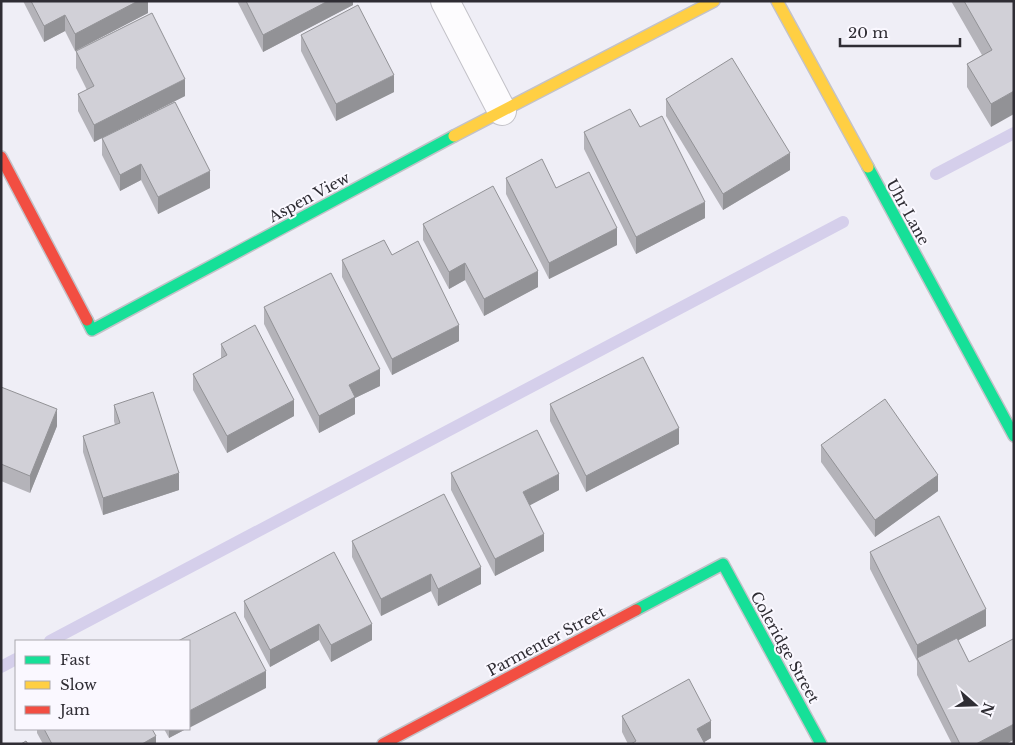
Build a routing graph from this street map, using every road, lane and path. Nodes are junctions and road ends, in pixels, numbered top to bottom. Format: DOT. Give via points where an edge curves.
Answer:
graph roads {
  1 [pos="445,1"];
  2 [pos="714,1"];
  3 [pos="777,1"];
  4 [pos="502,111"];
  5 [pos="1,157"];
  6 [pos="1014,436"];
  7 [pos="723,564"];
  8 [pos="383,744"];
  9 [pos="821,744"];
  1 -- 4 [label="street"];
  2 -- 4 [label="street, Aspen View"];
  3 -- 6 [label="street, Uhr Lane"];
  4 -- 5 [label="street, Aspen View" via="92,330"];
  7 -- 8 [label="street, Parmenter Street"];
  7 -- 9 [label="street, Coleridge Street"];
}
